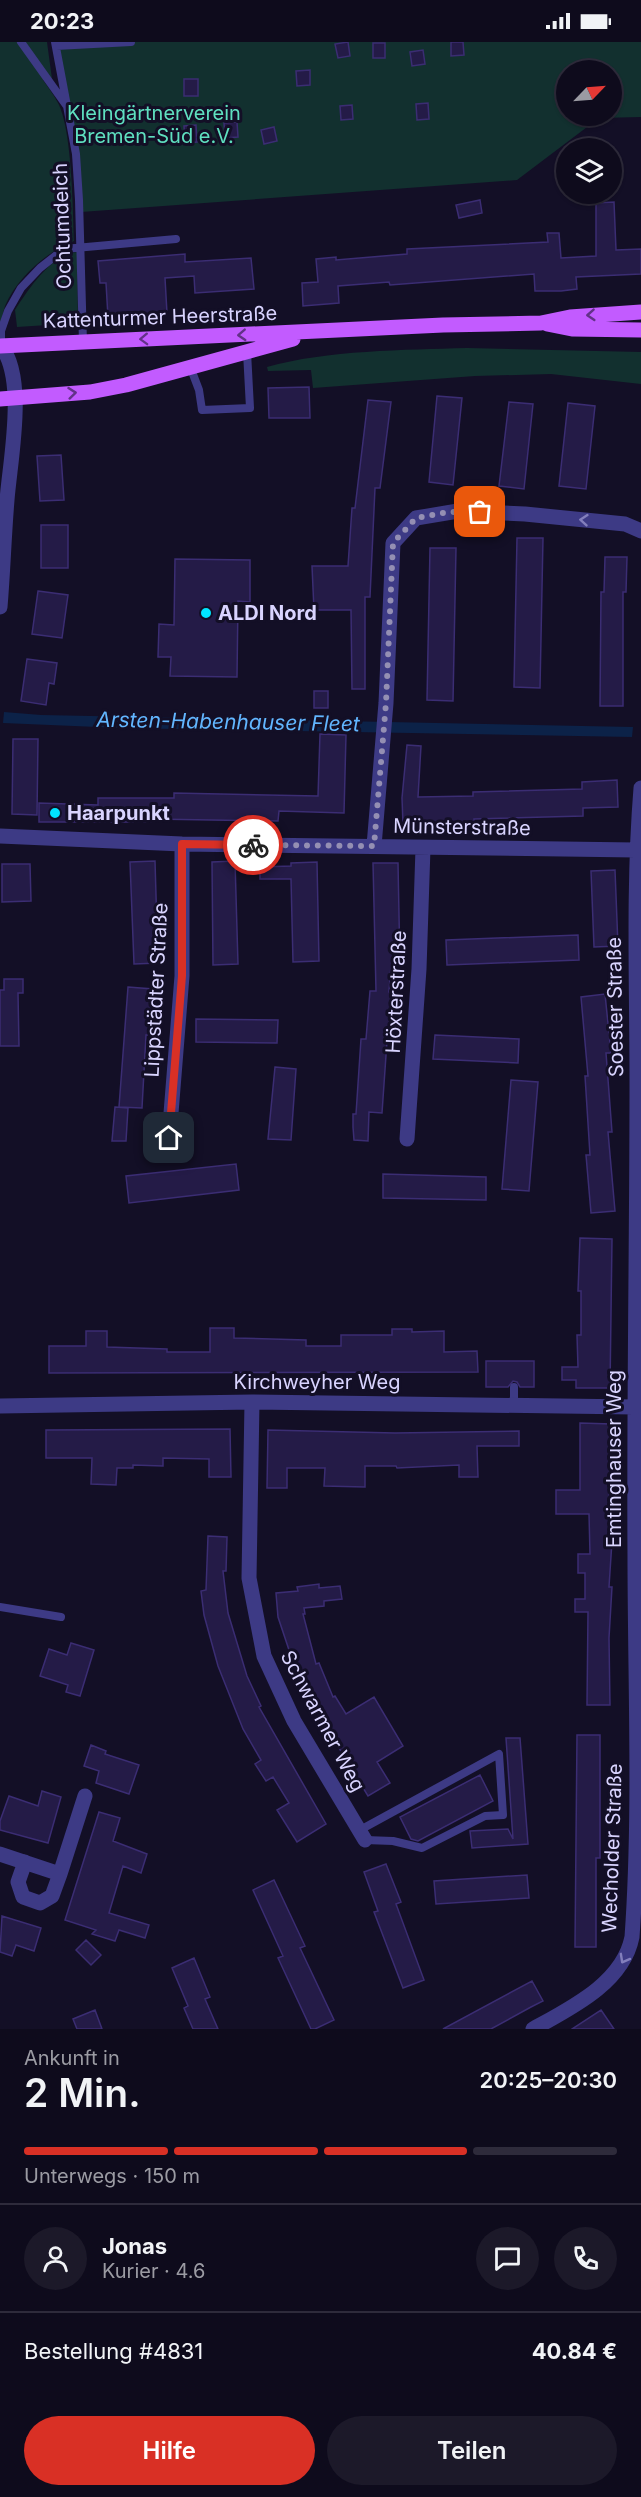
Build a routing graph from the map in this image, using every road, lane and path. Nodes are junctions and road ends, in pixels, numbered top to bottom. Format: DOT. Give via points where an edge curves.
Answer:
graph roads {
  1 [pos="21,42"];
  2 [pos="131,42"];
  3 [pos="56,44"];
  4 [pos="68,109"];
  5 [pos="176,239"];
  6 [pos="80,246"];
  7 [pos="641,312"];
  8 [pos="541,323"];
  9 [pos="641,330"];
  10 [pos="321,331"];
  11 [pos="82,342"];
  12 [pos="0,346"];
  13 [pos="247,351"];
  14 [pos="191,369"];
  15 [pos="7,398"];
  16 [pos="0,470"];
  17 [pos="6,501"];
  18 [pos="641,531"];
  19 [pos="0,607"];
  20 [pos="641,788"];
  21 [pos="0,836"];
  22 [pos="182,844"];
  23 [pos="374,846"];
  24 [pos="423,848"];
  25 [pos="636,850"];
  26 [pos="169,1138"];
  27 [pos="407,1139"];
  28 [pos="639,1225"];
  29 [pos="514,1387"];
  30 [pos="252,1402"];
  31 [pos="0,1406"];
  32 [pos="514,1406"];
  33 [pos="634,1407"];
  34 [pos="0,1606"];
  35 [pos="61,1617"];
  36 [pos="638,1692"];
  37 [pos="85,1796"];
  38 [pos="638,1801"];
  39 [pos="362,1835"];
  40 [pos="0,1854"];
  41 [pos="25,1862"];
  42 [pos="60,1874"];
  43 [pos="533,2029"];
  1 -- 4 [label="lane"];
  2 -- 3 [label="lane"];
  3 -- 4 [label="lane, Ochtumdeich"];
  4 -- 6 [label="lane, Ochtumdeich" via="76,154"];
  5 -- 6 [label="lane"];
  6 -- 11 [label="lane, Ochtumdeich"];
  6 -- 12 [label="lane" via="64,249 21,288 8,311"];
  7 -- 8 [label="main road, Kattenturmer Heerstraße, one-way"];
  8 -- 9 [label="main road, Kattenturmer Heerstraße" via="572,329"];
  8 -- 10 [label="main road, Kattenturmer Heerstraße"];
  10 -- 11 [label="main road, Kattenturmer Heerstraße, one-way"];
  10 -- 13 [label="main road, Kattenturmer Heerstraße"];
  11 -- 12 [label="main road, Kattenturmer Heerstraße"];
  12 -- 15 [label="street" via="9,356 12,368"];
  13 -- 14 [label="main road, Kattenturmer Heerstraße"];
  13 -- 14 [label="lane" via="250,408 202,410"];
  15 -- 14 [label="main road, Kattenturmer Heerstraße, one-way" via="90,392"];
  15 -- 17 [label="street" via="13,455"];
  16 -- 17 [label="street"];
  17 -- 19 [label="street"];
  18 -- 23 [label="street, one-way" via="625,524 458,511 416,518 393,543 385,728"];
  20 -- 25 [label="street, Soester Straße"];
  21 -- 22 [label="street, Münsterstraße"];
  22 -- 23 [label="street, Münsterstraße"];
  22 -- 26 [label="street, Lippstädter Straße" via="182,976"];
  23 -- 24 [label="street, Münsterstraße"];
  24 -- 25 [label="street, Münsterstraße"];
  24 -- 27 [label="street, Höxterstraße"];
  25 -- 28 [label="street, Soester Straße"];
  28 -- 33 [label="street, Emtinghauser Weg"];
  29 -- 32 [label="lane"];
  30 -- 31 [label="street, Kirchweyher Weg"];
  30 -- 32 [label="street, Kirchweyher Weg"];
  30 -- 39 [label="street, Schwarmer Weg" via="249,1578 264,1656 294,1721"];
  32 -- 33 [label="street, Kirchweyher Weg"];
  33 -- 36 [label="street, Emtinghauser Weg"];
  34 -- 35 [label="lane"];
  36 -- 38 [label="street, Wecholder Straße"];
  37 -- 42 [label="street"];
  38 -- 43 [label="street, Wecholder Straße, one-way" via="629,1952 621,1967 600,1986"];
  39 -- 39 [label="lane" via="422,1848 485,1816 503,1815 499,1754"];
  40 -- 41 [label="street"];
  41 -- 42 [label="street"];
  41 -- 42 [label="street" via="18,1882 23,1897 40,1903 51,1896"];
}
